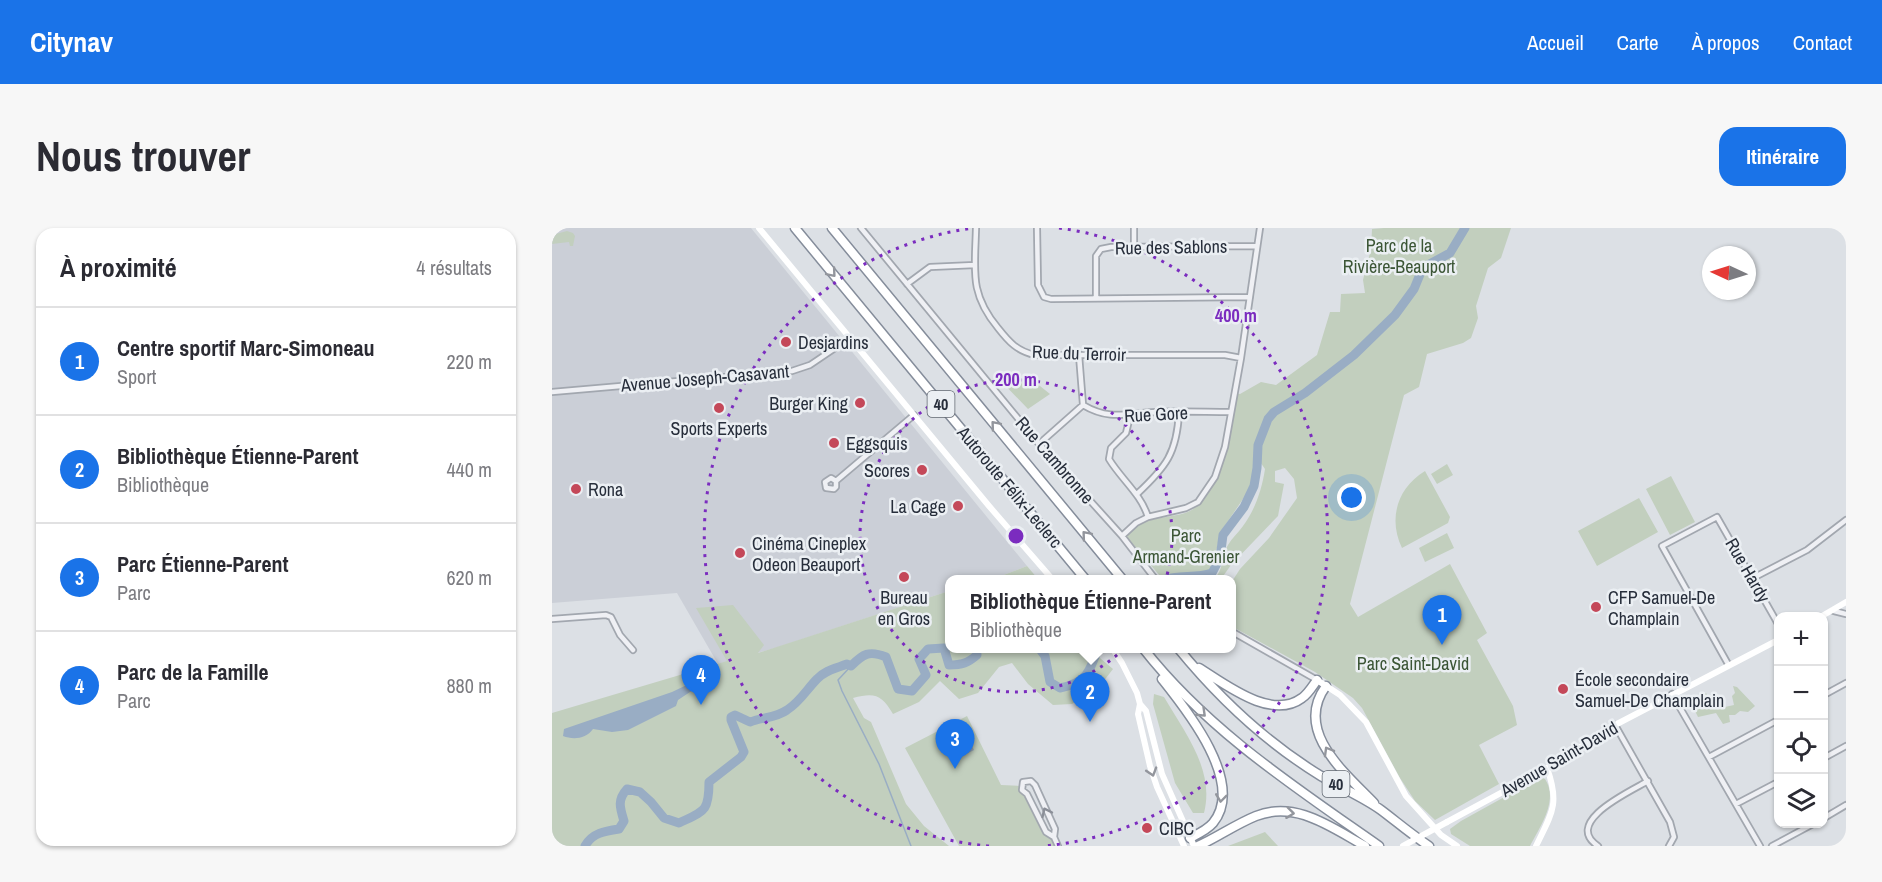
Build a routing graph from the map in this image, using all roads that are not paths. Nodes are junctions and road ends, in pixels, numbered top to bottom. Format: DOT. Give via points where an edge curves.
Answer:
graph roads {
  1 [pos="759,228"];
  2 [pos="795,228"];
  3 [pos="832,228"];
  4 [pos="861,228"];
  5 [pos="976,228"];
  6 [pos="1037,228"];
  7 [pos="1134,228"];
  8 [pos="1260,228"];
  9 [pos="1257,246"];
  10 [pos="1134,247"];
  11 [pos="975,265"];
  12 [pos="907,284"];
  13 [pos="1250,297"];
  14 [pos="1096,298"];
  15 [pos="850,338"];
  16 [pos="1079,355"];
  17 [pos="1241,358"];
  18 [pos="552,392"];
  19 [pos="1083,405"];
  20 [pos="1179,412"];
  21 [pos="1231,412"];
  22 [pos="914,415"];
  23 [pos="1130,416"];
  24 [pos="1039,444"];
  25 [pos="836,481"];
  26 [pos="1137,494"];
  27 [pos="1148,517"];
  28 [pos="1846,520"];
  29 [pos="1122,536"];
  30 [pos="1050,575"];
  31 [pos="1083,575"];
  32 [pos="1120,575"];
  33 [pos="1153,575"];
  34 [pos="1753,578"];
  35 [pos="1846,602"];
  36 [pos="1834,610"];
  37 [pos="1828,613"];
  38 [pos="1846,614"];
  39 [pos="1774,615"];
  40 [pos="552,620"];
  41 [pos="1236,634"];
  42 [pos="1774,642"];
  43 [pos="633,650"];
  44 [pos="1115,653"];
  45 [pos="1146,653"];
  46 [pos="1146,653"];
  47 [pos="1182,653"];
  48 [pos="1190,663"];
  49 [pos="1728,664"];
  50 [pos="1317,680"];
  51 [pos="1846,683"];
  52 [pos="1326,686"];
  53 [pos="1828,693"];
  54 [pos="1672,694"];
  55 [pos="1774,723"];
  56 [pos="1615,725"];
  57 [pos="1846,746"];
  58 [pos="1828,756"];
  59 [pos="1709,757"];
  60 [pos="1548,768"];
  61 [pos="1648,781"];
  62 [pos="1774,785"];
  63 [pos="1736,804"];
  64 [pos="1846,805"];
  65 [pos="1381,810"];
  66 [pos="1828,816"];
  67 [pos="1806,828"];
  68 [pos="1054,837"];
  69 [pos="1190,844"];
  70 [pos="1058,846"];
  71 [pos="1176,846"];
  72 [pos="1365,846"];
  73 [pos="1379,846"];
  74 [pos="1403,846"];
  75 [pos="1429,846"];
  76 [pos="1457,846"];
  77 [pos="1536,846"];
  78 [pos="1598,846"];
  79 [pos="1669,846"];
  80 [pos="1760,846"];
  81 [pos="1772,846"];
  1 -- 15 [label="street"];
  2 -- 31 [label="highway, Autoroute Félix-Leclerc / 40, one-way"];
  32 -- 3 [label="highway, Autoroute Félix-Leclerc / 40, one-way"];
  4 -- 12 [label="street, Rue Cambronne"];
  5 -- 11 [label="street, Rue du Terroir"];
  6 -- 14 [label="street" via="1038,285 1044,297"];
  7 -- 10 [label="street"];
  8 -- 9 [label="street"];
  9 -- 10 [label="street, Rue des Sablons"];
  9 -- 13 [label="street"];
  10 -- 14 [label="street, Rue des Sablons" via="1106,247 1098,251"];
  11 -- 12 [label="street" via="930,267"];
  11 -- 16 [label="street, Rue du Terroir" via="981,306 1011,344 1035,355"];
  12 -- 24 [label="street, Rue Cambronne"];
  13 -- 14 [label="street"];
  13 -- 17 [label="street"];
  15 -- 18 [label="street, Avenue Joseph-Casavant" via="810,365 792,371"];
  15 -- 22 [label="street"];
  16 -- 17 [label="street, Rue du Terroir"];
  16 -- 19 [label="street"];
  17 -- 21 [label="street"];
  19 -- 23 [label="street, Rue Gore" via="1102,414"];
  19 -- 24 [label="street"];
  20 -- 21 [label="street, Rue Gore"];
  20 -- 23 [label="street, Rue Gore"];
  20 -- 26 [label="street" via="1178,433 1168,461"];
  21 -- 27 [label="street" via="1220,462 1207,491 1186,508"];
  22 -- 25 [label="street"];
  22 -- 30 [label="street"];
  23 -- 26 [label="street" via="1126,433 1111,448 1109,459"];
  24 -- 29 [label="street, Rue Cambronne"];
  26 -- 27 [label="street"];
  27 -- 29 [label="street"];
  28 -- 34 [label="street" via="1807,550"];
  29 -- 33 [label="street, Rue Cambronne"];
  34 -- 39 [label="street, Rue Hardy"];
  34 -- 49 [label="street, Rue Hardy" via="1717,517 1662,546"];
  35 -- 36 [label="street"];
  36 -- 37 [label="street"];
  36 -- 38 [label="street"];
  40 -- 43 [label="street" via="606,615"];
  41 -- 50 [label="street"];
  42 -- 49 [label="street, Avenue Saint-David"];
  44 -- 69 [label="street" via="1146,711 1162,774"];
  45 -- 69 [label="highway, one-way" via="1203,734 1222,787 1214,822"];
  46 -- 73 [label="highway, 40, one-way" via="1213,724"];
  47 -- 48 [label="highway, 40"];
  48 -- 50 [label="highway" via="1248,698 1276,706 1299,700"];
  48 -- 65 [label="highway, 40" via="1292,757"];
  49 -- 54 [label="street, Avenue Saint-David"];
  50 -- 52 [label="street"];
  51 -- 53 [label="street"];
  65 -- 52 [label="highway, one-way" via="1335,763 1319,735 1315,706"];
  52 -- 76 [label="street" via="1366,722 1406,796 1441,835"];
  54 -- 56 [label="street, Avenue Saint-David"];
  54 -- 59 [label="street"];
  55 -- 59 [label="street"];
  56 -- 60 [label="street, Avenue Saint-David"];
  56 -- 61 [label="street"];
  57 -- 58 [label="street"];
  59 -- 63 [label="street"];
  60 -- 74 [label="street, Avenue Saint-David, bridge"];
  60 -- 77 [label="street" via="1554,804"];
  61 -- 78 [label="street" via="1599,811 1588,825 1588,836"];
  61 -- 79 [label="street" via="1670,822 1674,837"];
  62 -- 63 [label="street"];
  63 -- 80 [label="street"];
  64 -- 66 [label="street"];
  65 -- 75 [label="highway, 40"];
  67 -- 81 [label="street"];
  68 -- 68 [label="street, one-way" via="1035,785 1023,782 1022,790 1046,832"];
  68 -- 70 [label="street"];
  69 -- 71 [label="street"];
  69 -- 72 [label="highway, one-way" via="1258,815 1292,812 1311,817"];
}
